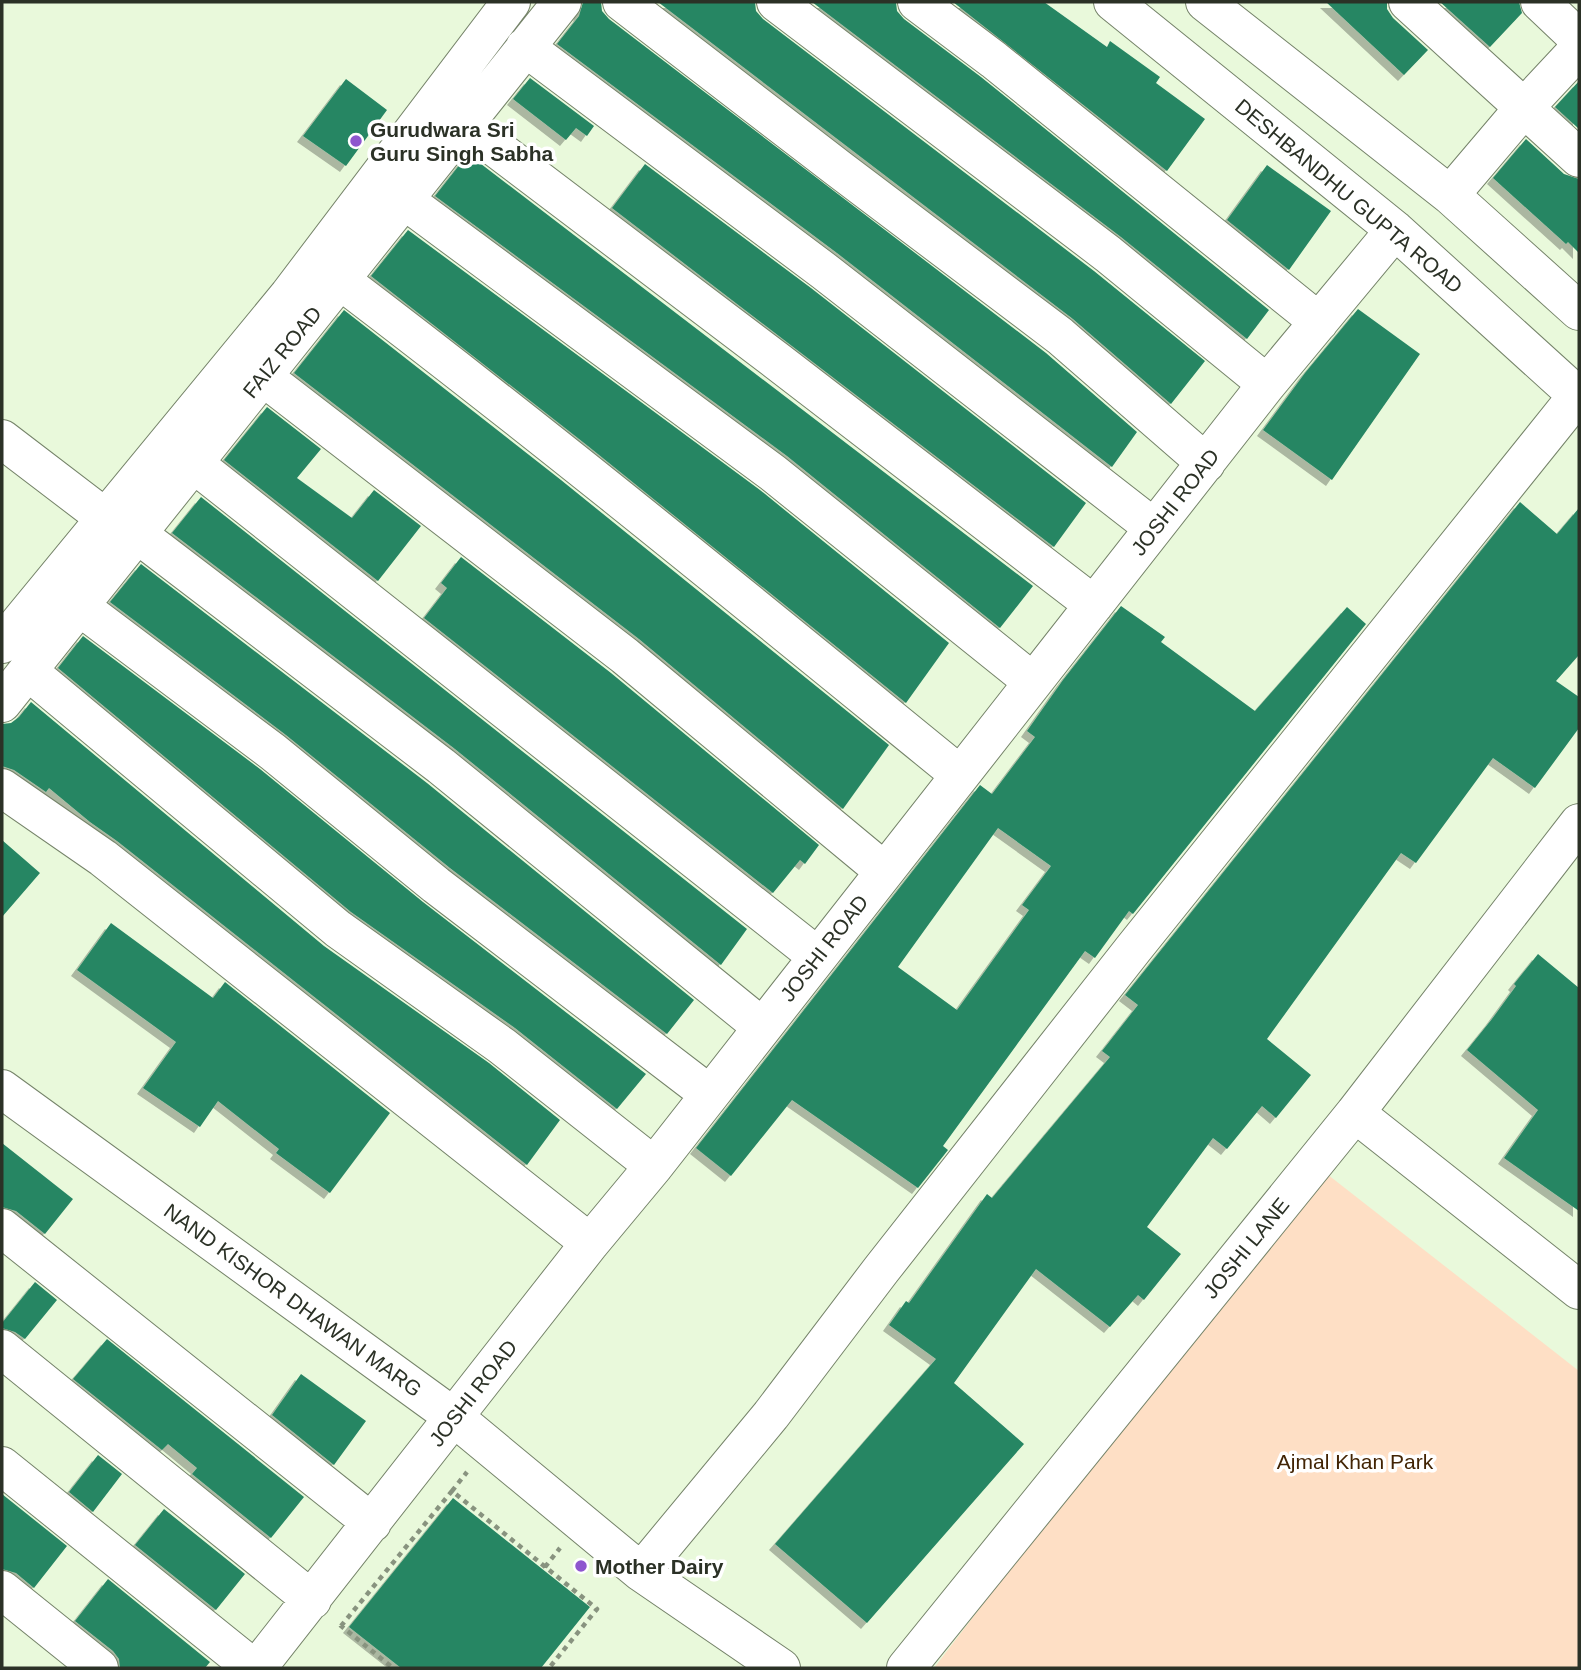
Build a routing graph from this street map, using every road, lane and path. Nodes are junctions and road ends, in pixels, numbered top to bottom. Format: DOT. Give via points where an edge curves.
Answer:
graph roads {
  1 [pos="511,2"];
  2 [pos="562,2"];
  3 [pos="622,2"];
  4 [pos="776,2"];
  5 [pos="917,2"];
  6 [pos="1113,2"];
  7 [pos="1205,2"];
  8 [pos="1408,2"];
  9 [pos="1540,2"];
  10 [pos="1579,40"];
  11 [pos="526,47"];
  12 [pos="1579,49"];
  13 [pos="1523,109"];
  14 [pos="463,123"];
  15 [pos="1579,158"];
  16 [pos="1450,195"];
  17 [pos="403,199"];
  18 [pos="1395,230"];
  19 [pos="340,280"];
  20 [pos="1579,311"];
  21 [pos="1319,322"];
  22 [pos="262,376"];
  23 [pos="1267,384"];
  24 [pos="1578,396"];
  25 [pos="2,439"];
  26 [pos="192,463"];
  27 [pos="1206,463"];
  28 [pos="1154,528"];
  29 [pos="124,530"];
  30 [pos="1094,605"];
  31 [pos="79,606"];
  32 [pos="2,644"];
  33 [pos="29,671"];
  34 [pos="1033,682"];
  35 [pos="2,703"];
  36 [pos="960,775"];
  37 [pos="2,788"];
  38 [pos="1579,822"];
  39 [pos="1566,864"];
  40 [pos="884,872"];
  41 [pos="817,956"];
  42 [pos="762,1027"];
  43 [pos="2,1089"];
  44 [pos="709,1094"];
  45 [pos="1354,1112"];
  46 [pos="654,1166"];
  47 [pos="2,1228"];
  48 [pos="590,1243"];
  49 [pos="1579,1290"];
  50 [pos="2,1349"];
  51 [pos="455,1418"];
  52 [pos="2,1466"];
  53 [pos="372,1523"];
  54 [pos="641,1572"];
  55 [pos="2,1590"];
  56 [pos="312,1600"];
  57 [pos="99,1668"];
  58 [pos="255,1668"];
  59 [pos="393,1668"];
  60 [pos="549,1668"];
  61 [pos="781,1668"];
  62 [pos="906,1668"];
  1 -- 29 [label="street" via="289,295"];
  2 -- 11 [label="street, FAIZ ROAD"];
  3 -- 27 [label="street" via="1060,336"];
  4 -- 23 [label="street" via="1108,254"];
  5 -- 21 [label="street"];
  6 -- 18 [label="street, DESHBANDHU GUPTA ROAD"];
  7 -- 16 [label="street"];
  8 -- 13 [label="street"];
  9 -- 10 [label="street"];
  11 -- 14 [label="street, FAIZ ROAD"];
  11 -- 28 [label="street"];
  12 -- 13 [label="street"];
  13 -- 15 [label="street"];
  13 -- 16 [label="street"];
  14 -- 17 [label="street, FAIZ ROAD"];
  14 -- 30 [label="street"];
  16 -- 20 [label="street"];
  17 -- 19 [label="street, FAIZ ROAD"];
  17 -- 34 [label="street" via="773,474"];
  18 -- 21 [label="street, JOSHI ROAD"];
  18 -- 24 [label="street, DESHBANDHU GUPTA ROAD"];
  19 -- 22 [label="street, FAIZ ROAD"];
  19 -- 36 [label="street" via="596,478"];
  21 -- 23 [label="street, JOSHI ROAD"];
  22 -- 26 [label="street, FAIZ ROAD"];
  22 -- 40 [label="street" via="625,656"];
  23 -- 27 [label="street, JOSHI ROAD"];
  24 -- 54 [label="street" via="1134,948 755,1435"];
  25 -- 29 [label="street"];
  26 -- 29 [label="street, FAIZ ROAD"];
  26 -- 41 [label="street"];
  27 -- 28 [label="street, JOSHI ROAD"];
  28 -- 30 [label="street, JOSHI ROAD"];
  29 -- 31 [label="street, FAIZ ROAD"];
  29 -- 32 [label="street"];
  29 -- 42 [label="street" via="441,766"];
  30 -- 34 [label="street, JOSHI ROAD"];
  31 -- 33 [label="street, FAIZ ROAD"];
  31 -- 44 [label="street"];
  33 -- 35 [label="street, FAIZ ROAD"];
  33 -- 46 [label="street" via="338,929 502,1046"];
  34 -- 36 [label="street, JOSHI ROAD"];
  36 -- 40 [label="street, JOSHI ROAD"];
  37 -- 48 [label="street" via="103,858"];
  38 -- 39 [label="street, JOSHI LANE"];
  39 -- 45 [label="street, JOSHI LANE"];
  40 -- 41 [label="street, JOSHI ROAD"];
  41 -- 42 [label="street, JOSHI ROAD"];
  42 -- 44 [label="street, JOSHI ROAD"];
  43 -- 51 [label="street, NAND KISHOR DHAWAN MARG"];
  44 -- 46 [label="street, JOSHI ROAD"];
  45 -- 49 [label="street"];
  45 -- 62 [label="street, JOSHI LANE"];
  46 -- 48 [label="street, JOSHI ROAD"];
  47 -- 53 [label="street"];
  48 -- 51 [label="street, JOSHI ROAD"];
  50 -- 56 [label="street"];
  51 -- 53 [label="street, JOSHI ROAD"];
  51 -- 54 [label="street, NAND KISHOR DHAWAN MARG"];
  52 -- 58 [label="street"];
  53 -- 56 [label="street, JOSHI ROAD"];
  54 -- 61 [label="street, NAND KISHOR DHAWAN MARG"];
  55 -- 57 [label="street"];
  56 -- 58 [label="street, JOSHI ROAD"];
  59 -- 60 [label="path" via="341,1626 452,1491 597,1609"];
}
